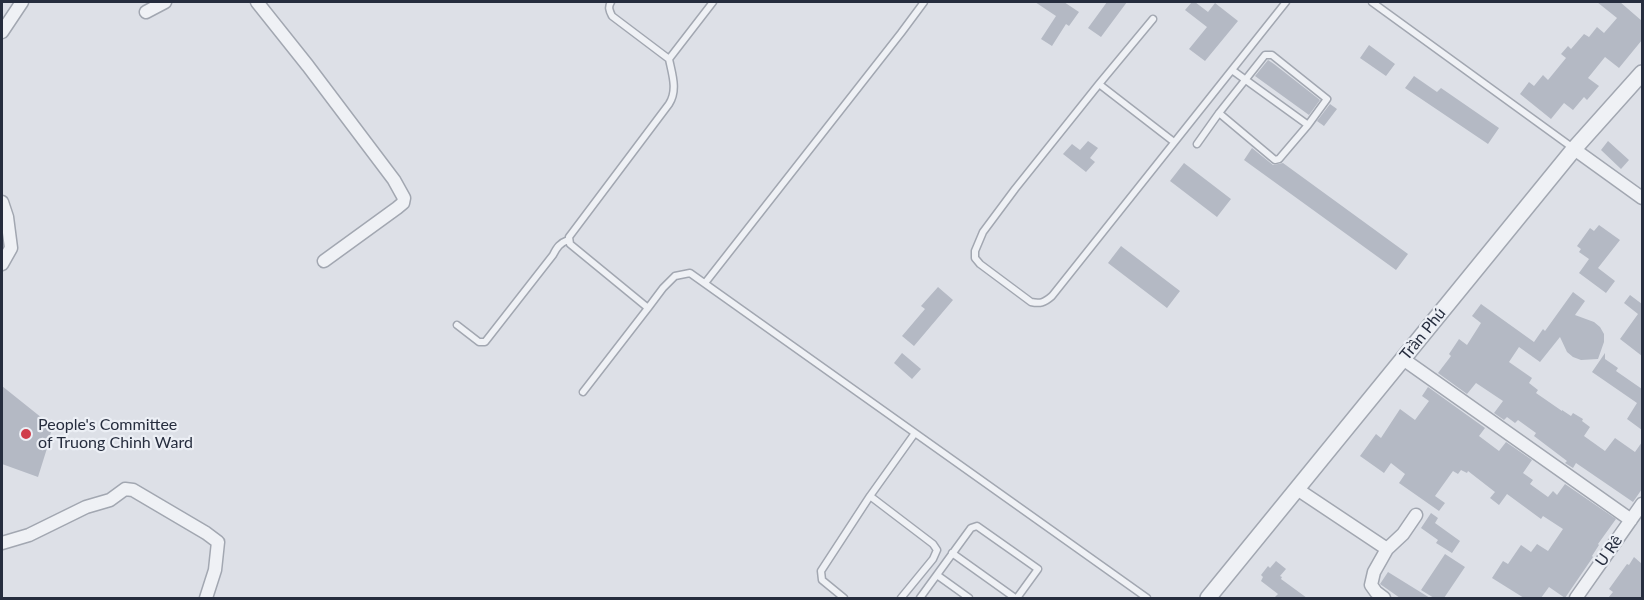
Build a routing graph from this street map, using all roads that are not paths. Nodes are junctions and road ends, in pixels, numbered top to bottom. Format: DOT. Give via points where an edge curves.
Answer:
graph roads {
  1 [pos="22,2"];
  2 [pos="165,2"];
  3 [pos="257,2"];
  4 [pos="611,2"];
  5 [pos="713,2"];
  6 [pos="924,2"];
  7 [pos="1286,2"];
  8 [pos="1372,2"];
  9 [pos="146,12"];
  10 [pos="1153,19"];
  11 [pos="2,32"];
  12 [pos="669,59"];
  13 [pos="1232,70"];
  14 [pos="1642,73"];
  15 [pos="1246,80"];
  16 [pos="1099,84"];
  17 [pos="1219,113"];
  18 [pos="1308,125"];
  19 [pos="1174,142"];
  20 [pos="1197,144"];
  21 [pos="1574,149"];
  22 [pos="1642,198"];
  23 [pos="2,202"];
  24 [pos="568,240"];
  25 [pos="324,261"];
  26 [pos="2,264"];
  27 [pos="705,283"];
  28 [pos="648,308"];
  29 [pos="457,325"];
  30 [pos="1403,359"];
  31 [pos="583,392"];
  32 [pos="915,433"];
  33 [pos="1297,489"];
  34 [pos="870,496"];
  35 [pos="1642,504"];
  36 [pos="1416,515"];
  37 [pos="1631,520"];
  38 [pos="2,543"];
  39 [pos="1387,549"];
  40 [pos="952,553"];
  41 [pos="935,554"];
  42 [pos="946,562"];
  43 [pos="937,575"];
  44 [pos="915,581"];
  45 [pos="926,590"];
  46 [pos="206,598"];
  47 [pos="844,598"];
  48 [pos="901,598"];
  49 [pos="920,598"];
  50 [pos="969,598"];
  51 [pos="1016,598"];
  52 [pos="1147,598"];
  53 [pos="1208,598"];
  54 [pos="1384,598"];
  55 [pos="1576,598"];
  1 -- 11 [label="street"];
  2 -- 9 [label="street"];
  3 -- 25 [label="street" via="404,198 397,208"];
  4 -- 12 [label="lane" via="612,16"];
  5 -- 12 [label="lane"];
  6 -- 27 [label="lane"];
  7 -- 13 [label="lane"];
  8 -- 21 [label="lane"];
  10 -- 16 [label="lane"];
  12 -- 24 [label="lane" via="672,98"];
  13 -- 15 [label="lane"];
  13 -- 19 [label="lane"];
  14 -- 21 [label="street, Trần Phú"];
  15 -- 17 [label="lane"];
  15 -- 18 [label="lane"];
  15 -- 18 [label="lane" via="1265,56 1272,55 1327,99"];
  16 -- 19 [label="lane"];
  16 -- 19 [label="lane" via="983,232 975,251 980,264 1030,302 1045,302"];
  17 -- 18 [label="lane" via="1275,160"];
  17 -- 20 [label="lane"];
  21 -- 22 [label="street"];
  21 -- 30 [label="street, Trần Phú"];
  23 -- 26 [label="street" via="11,248"];
  24 -- 28 [label="lane"];
  24 -- 29 [label="lane" via="560,244 486,342 479,342"];
  27 -- 28 [label="lane" via="690,273 675,276"];
  27 -- 32 [label="lane"];
  28 -- 31 [label="lane"];
  30 -- 33 [label="street, Trần Phú"];
  30 -- 37 [label="street"];
  32 -- 34 [label="lane"];
  32 -- 52 [label="lane"];
  33 -- 39 [label="street"];
  33 -- 53 [label="street, Trần Phú"];
  34 -- 41 [label="lane" via="933,544"];
  34 -- 47 [label="lane" via="821,571 822,580"];
  35 -- 37 [label="street, U Rê"];
  36 -- 39 [label="street"];
  37 -- 55 [label="street, U Rê"];
  38 -- 46 [label="street" via="110,500 125,489 134,490 218,542"];
  39 -- 54 [label="street" via="1371,585"];
  40 -- 42 [label="lane"];
  40 -- 51 [label="lane"];
  40 -- 51 [label="lane" via="971,528 977,526 1025,559 1038,569"];
  41 -- 42 [label="lane"];
  41 -- 44 [label="lane"];
  42 -- 43 [label="lane"];
  43 -- 45 [label="lane"];
  43 -- 50 [label="lane"];
  44 -- 45 [label="lane"];
  44 -- 48 [label="lane"];
  45 -- 49 [label="lane"];
}
